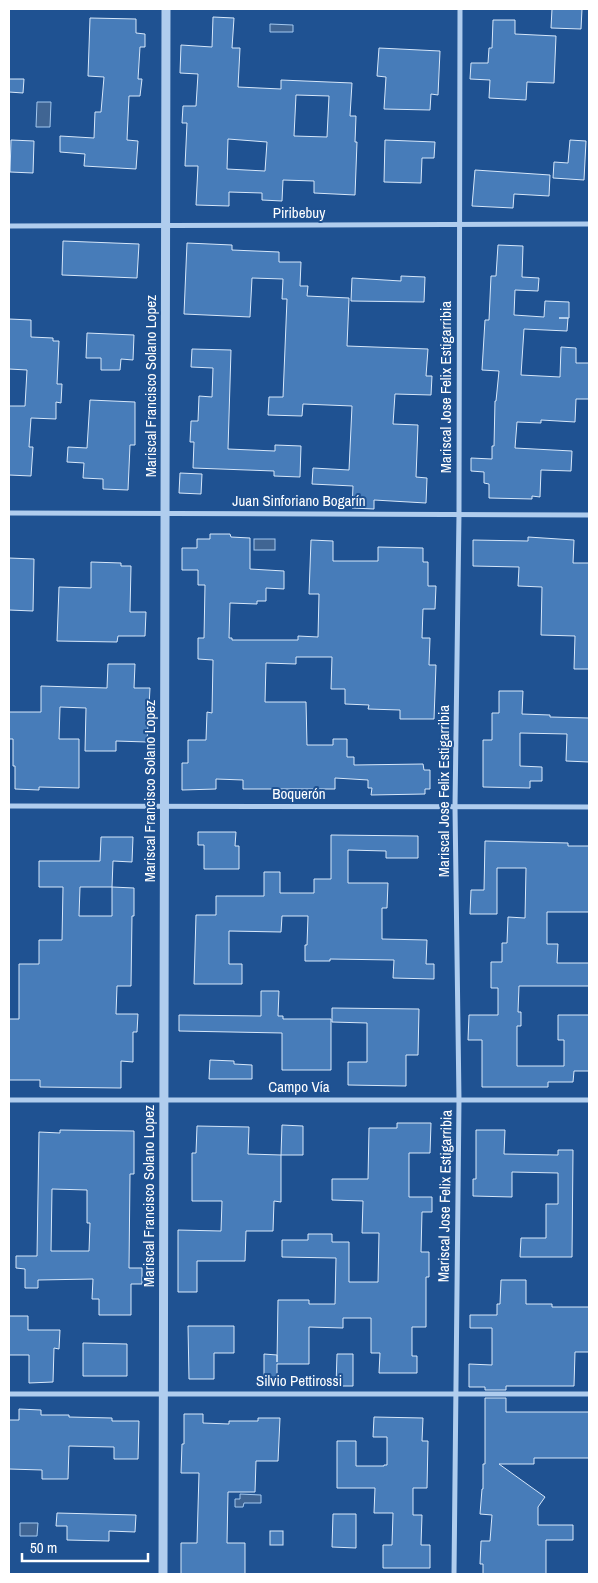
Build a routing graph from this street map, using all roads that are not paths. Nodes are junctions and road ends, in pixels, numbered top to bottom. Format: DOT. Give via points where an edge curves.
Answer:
graph roads {
  1 [pos="166,9"];
  2 [pos="460,9"];
  3 [pos="589,224"];
  4 [pos="165,225"];
  5 [pos="458,225"];
  6 [pos="9,226"];
  7 [pos="9,513"];
  8 [pos="164,513"];
  9 [pos="459,514"];
  10 [pos="589,514"];
  11 [pos="9,806"];
  12 [pos="164,807"];
  13 [pos="455,807"];
  14 [pos="589,807"];
  15 [pos="9,1100"];
  16 [pos="163,1100"];
  17 [pos="459,1100"];
  18 [pos="589,1100"];
  19 [pos="9,1394"];
  20 [pos="163,1394"];
  21 [pos="455,1394"];
  22 [pos="589,1394"];
  23 [pos="162,1574"];
  24 [pos="454,1574"];
  1 -- 4 [label="street, Mariscal Francisco Solano Lopez"];
  2 -- 5 [label="street, Mariscal Jose Felix Estigarribia"];
  3 -- 5 [label="street, Piribebuy"];
  4 -- 5 [label="street, Piribebuy"];
  4 -- 6 [label="street, Piribebuy"];
  4 -- 8 [label="street, Mariscal Francisco Solano Lopez"];
  5 -- 9 [label="street, Mariscal Jose Felix Estigarribia"];
  7 -- 8 [label="street, Juan Sinforiano Bogarín"];
  8 -- 9 [label="street, Juan Sinforiano Bogarín"];
  8 -- 12 [label="street, Mariscal Francisco Solano Lopez"];
  9 -- 10 [label="street, Juan Sinforiano Bogarín"];
  9 -- 13 [label="street, Mariscal Jose Felix Estigarribia"];
  11 -- 12 [label="street, Boquerón"];
  12 -- 13 [label="street, Boquerón"];
  12 -- 16 [label="street, Mariscal Francisco Solano Lopez"];
  13 -- 14 [label="street, Boquerón"];
  13 -- 17 [label="street, Mariscal Jose Felix Estigarribia"];
  15 -- 16 [label="street, Campo Vía"];
  16 -- 17 [label="street, Campo Vía"];
  16 -- 20 [label="street, Mariscal Francisco Solano Lopez"];
  17 -- 18 [label="street, Campo Vía"];
  17 -- 21 [label="street, Mariscal Jose Felix Estigarribia"];
  19 -- 20 [label="street, Silvio Pettirossi"];
  20 -- 21 [label="street, Silvio Pettirossi"];
  20 -- 23 [label="street, Mariscal Francisco Solano Lopez"];
  21 -- 22 [label="street, Silvio Pettirossi"];
  21 -- 24 [label="street, Mariscal Jose Felix Estigarribia"];
}
